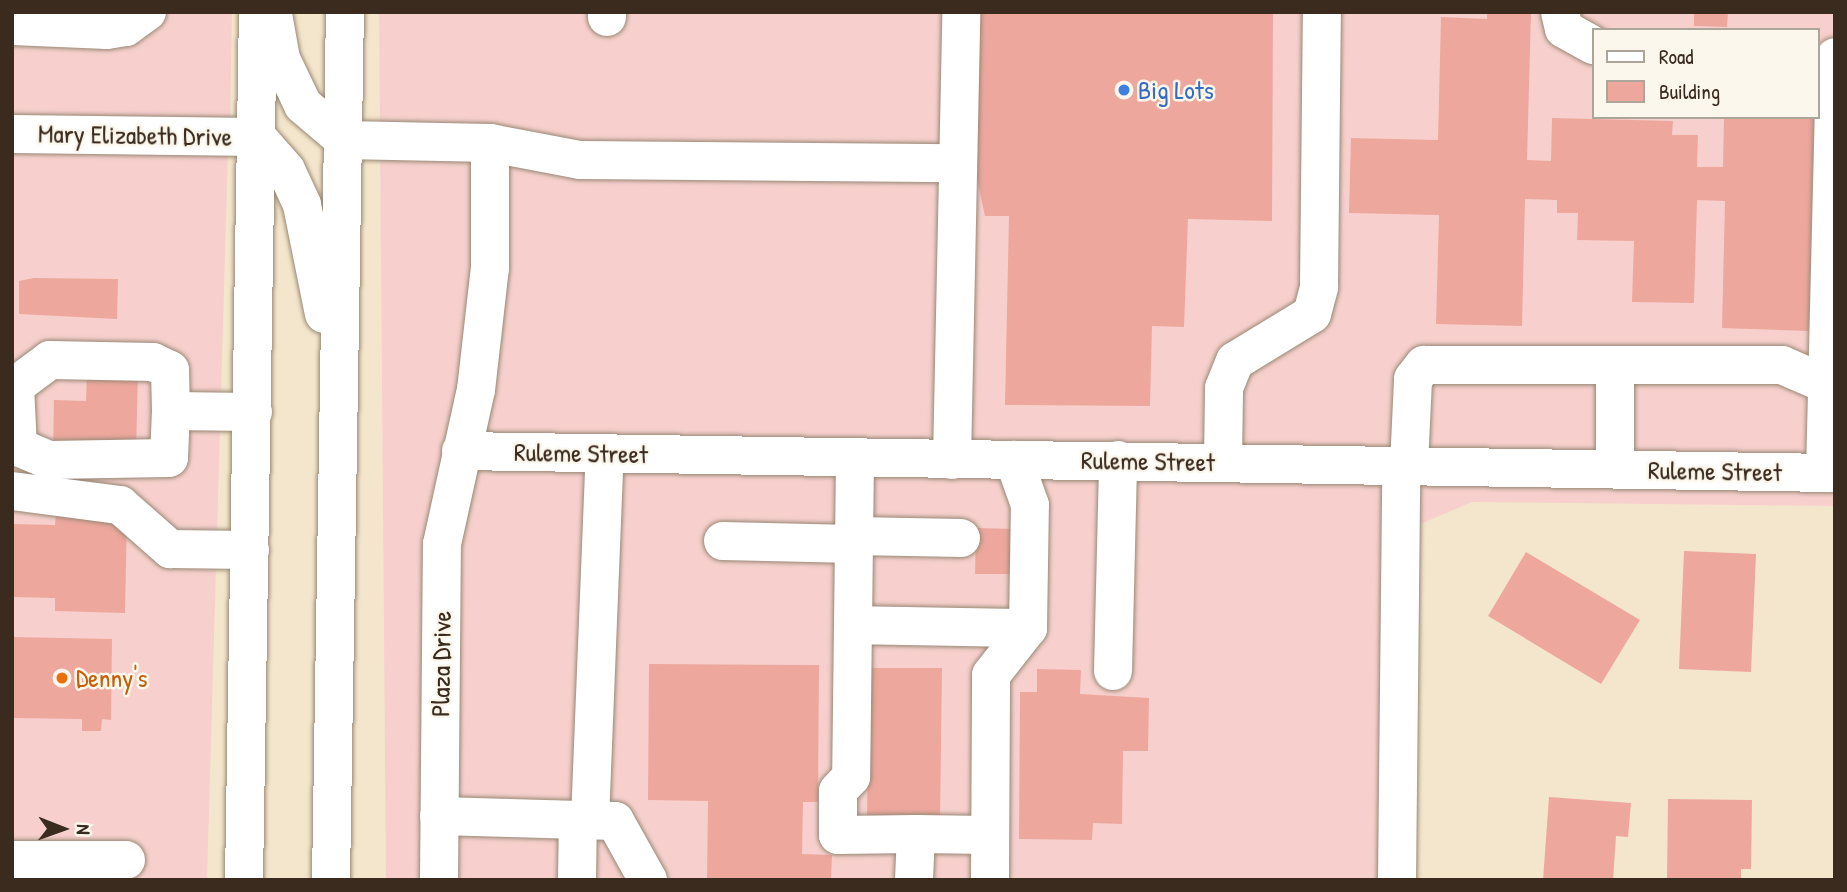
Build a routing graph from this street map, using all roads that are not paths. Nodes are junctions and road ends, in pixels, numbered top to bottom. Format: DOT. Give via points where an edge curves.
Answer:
graph roads {
  1 [pos="147,12"];
  2 [pos="258,12"];
  3 [pos="272,12"];
  4 [pos="345,12"];
  5 [pos="961,12"];
  6 [pos="1322,12"];
  7 [pos="1560,12"];
  8 [pos="12,26"];
  9 [pos="1819,42"];
  10 [pos="1591,44"];
  11 [pos="1835,56"];
  12 [pos="12,134"];
  13 [pos="257,137"];
  14 [pos="344,140"];
  15 [pos="490,144"];
  16 [pos="958,163"];
  17 [pos="1615,365"];
  18 [pos="338,385"];
  19 [pos="1828,385"];
  20 [pos="171,411"];
  21 [pos="253,412"];
  22 [pos="461,451"];
  23 [pos="605,454"];
  24 [pos="855,460"];
  25 [pos="952,460"];
  26 [pos="1014,460"];
  27 [pos="1118,460"];
  28 [pos="1223,462"];
  29 [pos="1405,465"];
  30 [pos="1615,469"];
  31 [pos="1830,473"];
  32 [pos="12,491"];
  33 [pos="961,538"];
  34 [pos="854,540"];
  35 [pos="723,541"];
  36 [pos="250,550"];
  37 [pos="853,625"];
  38 [pos="1028,628"];
  39 [pos="1113,671"];
  40 [pos="439,816"];
  41 [pos="584,820"];
  42 [pos="916,834"];
  43 [pos="990,835"];
  44 [pos="12,860"];
  45 [pos="126,860"];
  46 [pos="244,880"];
  47 [pos="331,880"];
  48 [pos="439,880"];
  49 [pos="577,880"];
  50 [pos="648,880"];
  51 [pos="914,880"];
  52 [pos="990,880"];
  53 [pos="1396,880"];
  1 -- 8 [label="street" via="126,27 107,30"];
  2 -- 13 [label="street"];
  3 -- 14 [label="street" via="281,59 303,106"];
  4 -- 14 [label="street"];
  5 -- 16 [label="street"];
  6 -- 28 [label="street" via="1319,287 1312,314 1235,361 1224,388"];
  7 -- 10 [label="street" via="1564,29"];
  9 -- 11 [label="street"];
  11 -- 19 [label="street"];
  12 -- 13 [label="street, Mary Elizabeth Drive"];
  13 -- 18 [label="street" via="286,170 302,205"];
  13 -- 21 [label="street"];
  14 -- 15 [label="street"];
  14 -- 18 [label="street"];
  15 -- 16 [label="street" via="580,160"];
  15 -- 22 [label="street" via="490,268 476,390"];
  16 -- 25 [label="street"];
  17 -- 19 [label="street" via="1782,365"];
  17 -- 29 [label="street" via="1424,365 1413,379"];
  17 -- 30 [label="street"];
  18 -- 47 [label="street"];
  19 -- 31 [label="street"];
  20 -- 21 [label="street"];
  21 -- 36 [label="street"];
  22 -- 23 [label="street, Ruleme Street"];
  22 -- 40 [label="street, Plaza Drive" via="442,544"];
  23 -- 24 [label="street, Ruleme Street"];
  23 -- 41 [label="street"];
  24 -- 25 [label="street, Ruleme Street"];
  24 -- 34 [label="street"];
  25 -- 26 [label="street, Ruleme Street"];
  26 -- 27 [label="street, Ruleme Street"];
  26 -- 38 [label="street" via="1030,505"];
  27 -- 28 [label="street, Ruleme Street"];
  27 -- 39 [label="street"];
  28 -- 29 [label="street, Ruleme Street"];
  29 -- 30 [label="street, Ruleme Street"];
  29 -- 53 [label="street"];
  30 -- 31 [label="street, Ruleme Street"];
  32 -- 36 [label="street" via="120,505 170,549"];
  33 -- 34 [label="street"];
  34 -- 35 [label="street"];
  34 -- 37 [label="street"];
  36 -- 46 [label="street"];
  37 -- 38 [label="street"];
  37 -- 42 [label="street" via="850,777 838,791 838,835"];
  38 -- 43 [label="street" via="991,675"];
  40 -- 41 [label="street"];
  40 -- 48 [label="street, Plaza Drive"];
  41 -- 49 [label="street"];
  41 -- 50 [label="street" via="615,821"];
  42 -- 43 [label="street"];
  42 -- 51 [label="street"];
  43 -- 52 [label="street"];
  44 -- 45 [label="street"];
}
